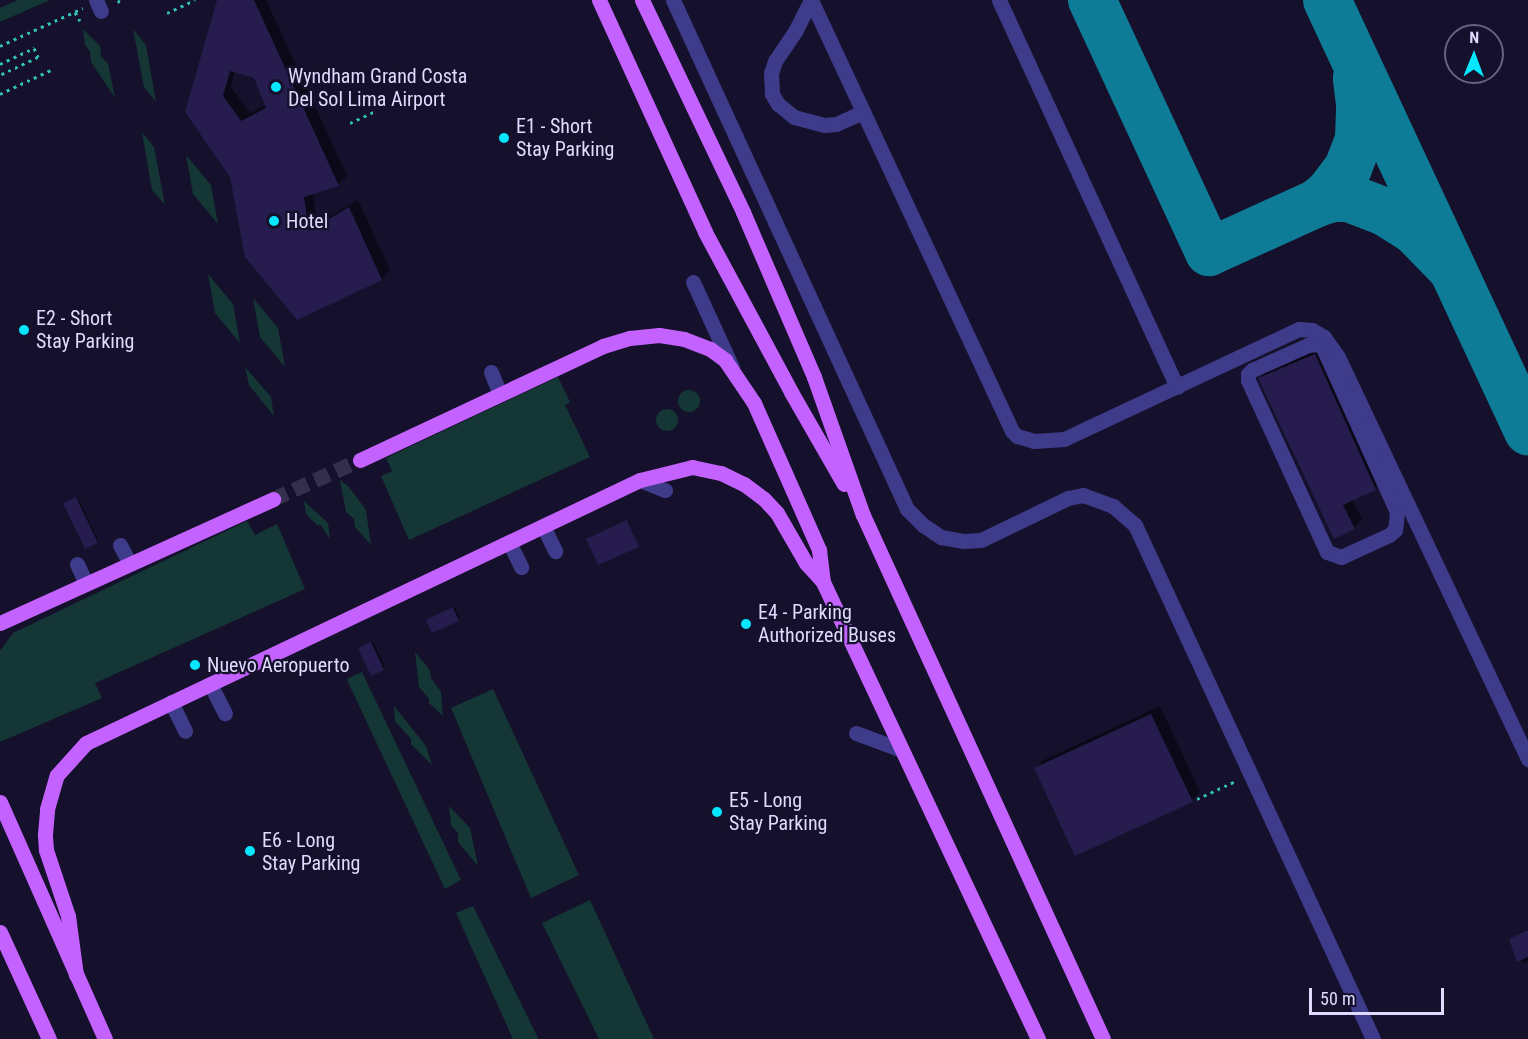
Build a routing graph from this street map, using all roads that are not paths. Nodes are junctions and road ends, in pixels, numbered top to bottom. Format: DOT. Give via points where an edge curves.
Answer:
graph roads {
  1 [pos="599,0"];
  2 [pos="642,0"];
  3 [pos="673,0"];
  4 [pos="811,0"];
  5 [pos="999,0"];
  6 [pos="863,112"];
  7 [pos="693,282"];
  8 [pos="732,367"];
  9 [pos="491,372"];
  10 [pos="1177,387"];
  11 [pos="500,394"];
  12 [pos="1369,435"];
  13 [pos="360,460"];
  14 [pos="640,480"];
  15 [pos="665,490"];
  16 [pos="273,499"];
  17 [pos="863,515"];
  18 [pos="543,526"];
  19 [pos="509,542"];
  20 [pos="120,545"];
  21 [pos="555,551"];
  22 [pos="77,564"];
  23 [pos="130,564"];
  24 [pos="522,567"];
  25 [pos="823,582"];
  26 [pos="86,583"];
  27 [pos="0,623"];
  28 [pos="210,684"];
  29 [pos="171,702"];
  30 [pos="225,713"];
  31 [pos="185,731"];
  32 [pos="856,733"];
  33 [pos="899,749"];
  34 [pos="1528,759"];
  35 [pos="0,802"];
  36 [pos="0,932"];
  37 [pos="76,975"];
  38 [pos="49,1039"];
  39 [pos="105,1039"];
  40 [pos="1038,1039"];
  41 [pos="1103,1039"];
  42 [pos="1373,1039"];
  1 -- 17 [label="main road" via="705,232"];
  2 -- 17 [label="main road" via="743,212 814,377"];
  3 -- 42 [label="lane" via="907,509 941,537 963,541 981,540 1068,498 1083,495 1113,506 1135,525"];
  4 -- 6 [label="lane"];
  4 -- 6 [label="lane" via="775,61 772,94 794,117 824,125"];
  5 -- 10 [label="lane"];
  6 -- 10 [label="lane" via="1008,425 1017,436 1046,442 1064,439"];
  7 -- 8 [label="lane"];
  8 -- 11 [label="main road" via="710,349 684,339 659,335 630,338 603,346"];
  8 -- 25 [label="main road" via="754,403 819,550"];
  9 -- 11 [label="lane"];
  10 -- 12 [label="lane" via="1299,329 1312,330 1333,348"];
  11 -- 13 [label="main road"];
  12 -- 12 [label="lane" via="1395,504 1395,530 1347,554 1333,556 1327,552 1248,374 1308,345 1318,344"];
  12 -- 34 [label="lane"];
  14 -- 15 [label="lane"];
  14 -- 18 [label="main road"];
  14 -- 25 [label="main road" via="692,466 744,484 777,513 806,563"];
  16 -- 23 [label="main road"];
  17 -- 41 [label="main road"];
  18 -- 19 [label="main road"];
  18 -- 21 [label="lane"];
  19 -- 24 [label="lane"];
  19 -- 28 [label="main road"];
  20 -- 23 [label="lane"];
  22 -- 26 [label="lane"];
  23 -- 26 [label="main road"];
  25 -- 33 [label="main road"];
  26 -- 27 [label="main road"];
  28 -- 29 [label="main road"];
  28 -- 30 [label="lane"];
  29 -- 31 [label="lane"];
  29 -- 37 [label="main road" via="86,743 66,763 54,783 47,809 46,850 68,916"];
  32 -- 33 [label="lane"];
  33 -- 40 [label="main road"];
  35 -- 37 [label="main road"];
  36 -- 38 [label="main road"];
  37 -- 39 [label="main road"];
}
